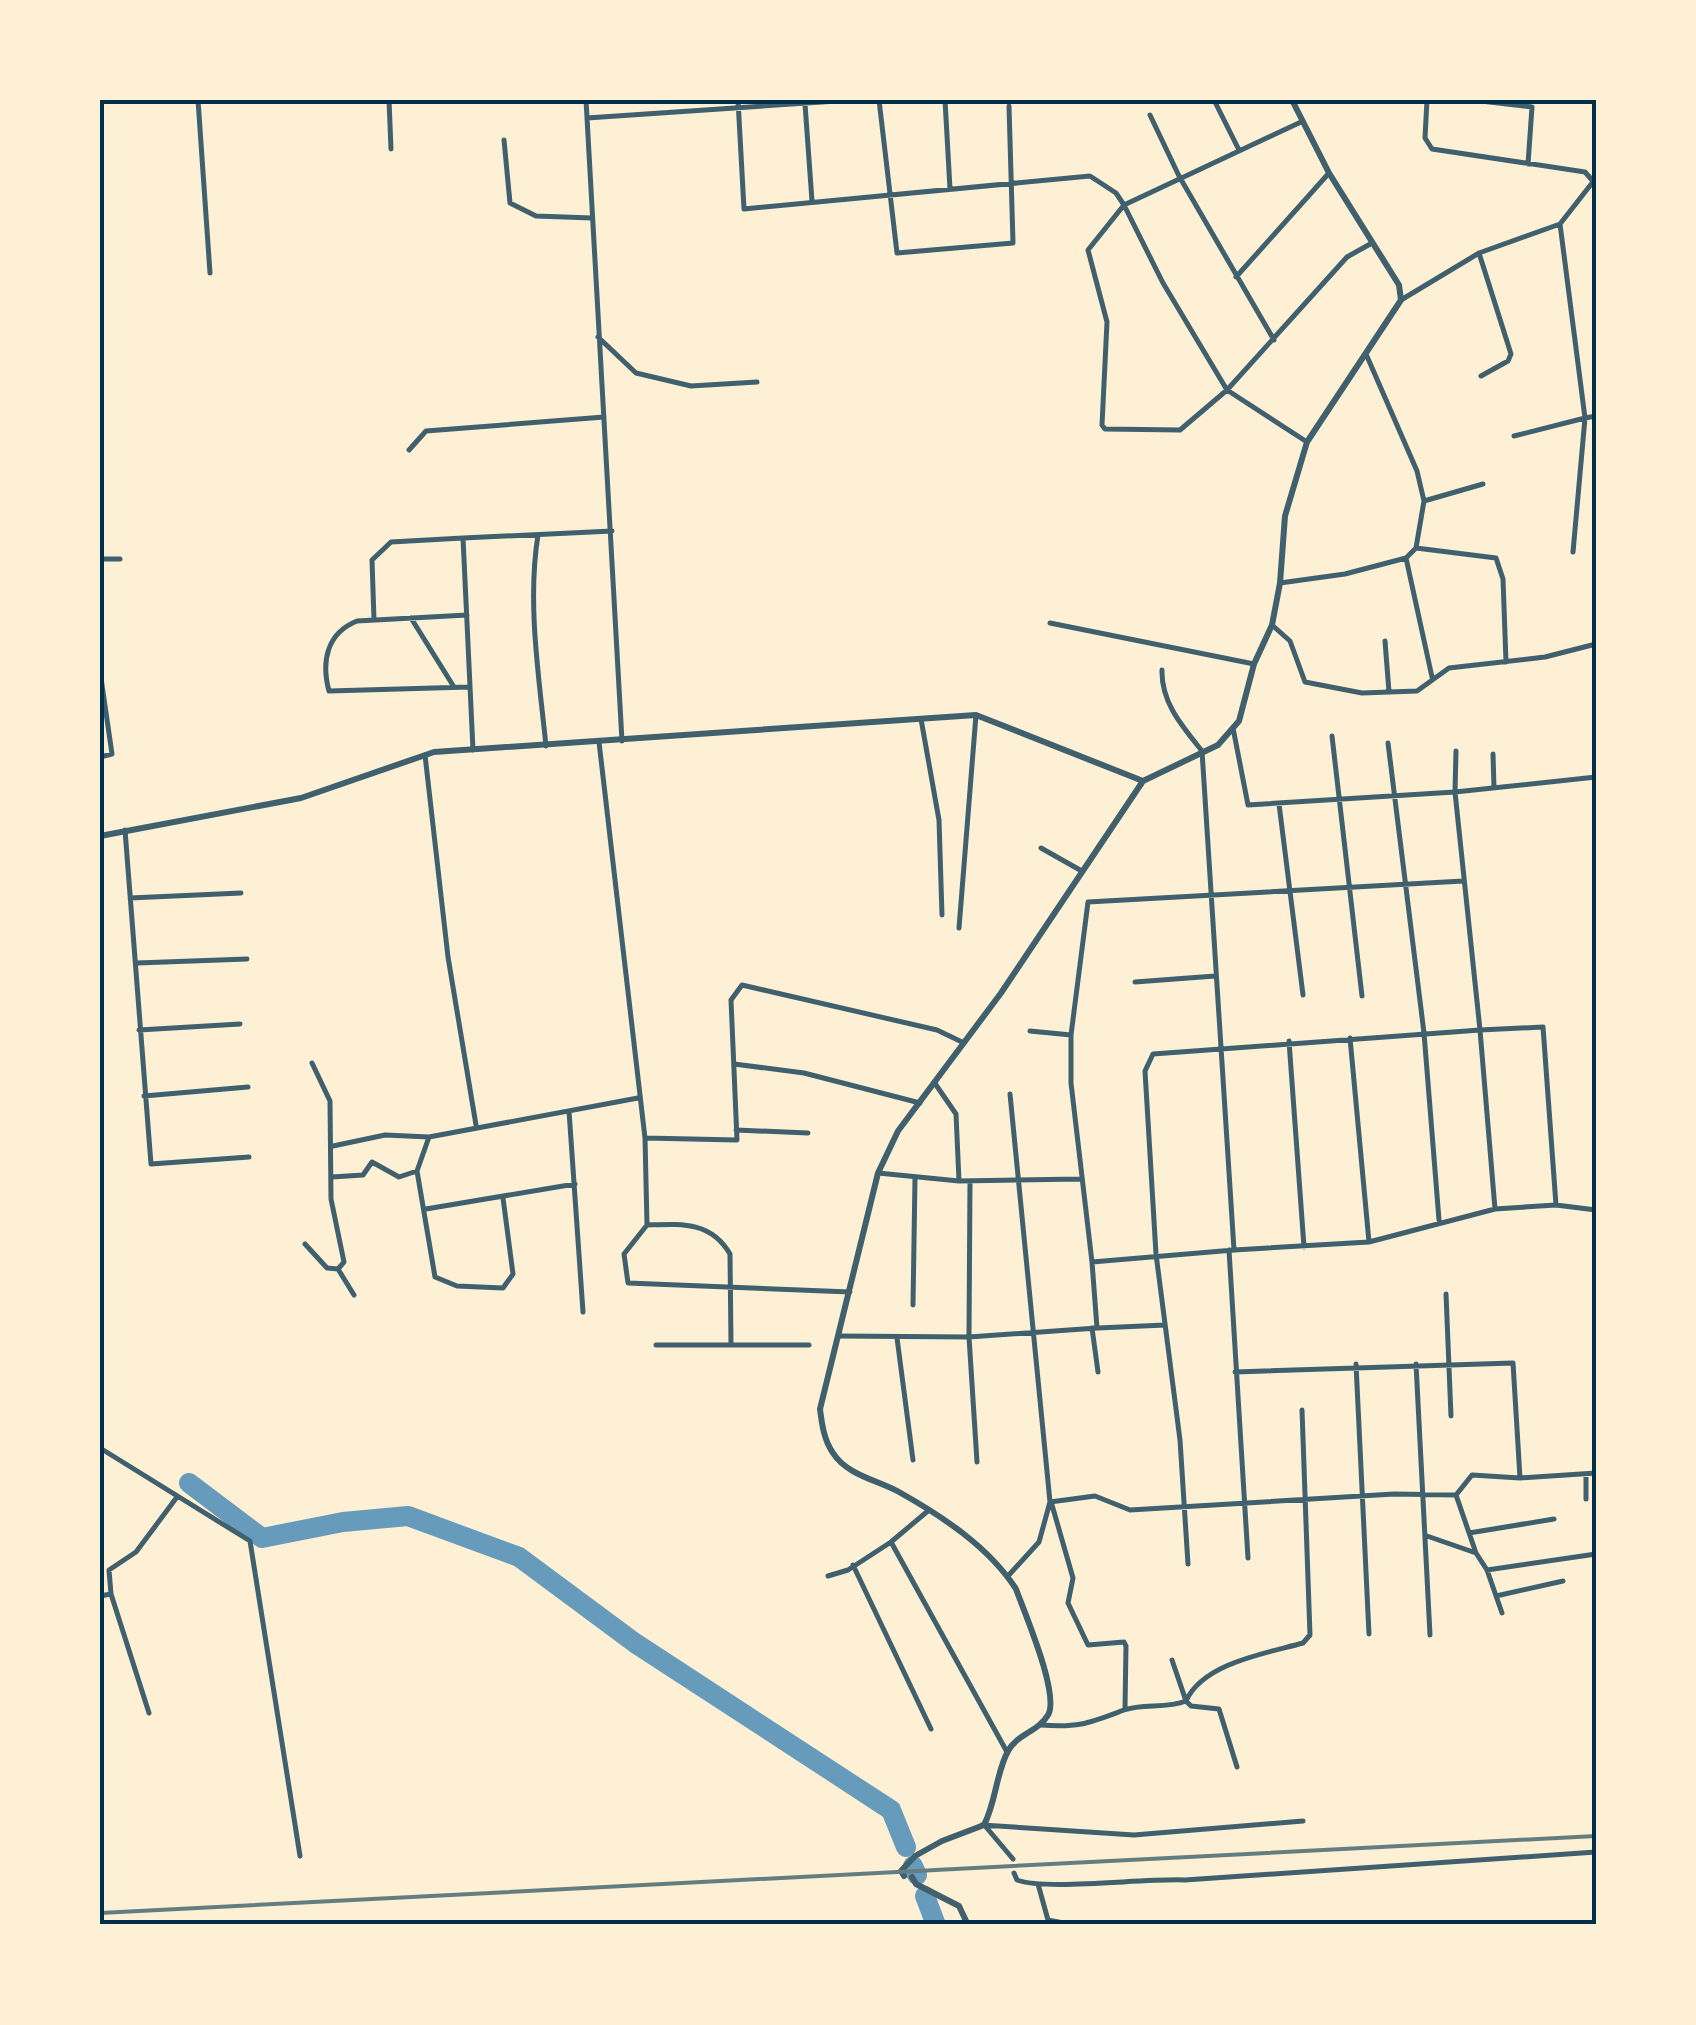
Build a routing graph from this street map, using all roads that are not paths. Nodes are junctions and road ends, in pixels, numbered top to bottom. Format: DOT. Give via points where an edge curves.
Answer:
graph roads {
  1 [pos="198,100"];
  2 [pos="389,100"];
  3 [pos="586,100"];
  4 [pos="738,100"];
  5 [pos="852,100"];
  6 [pos="879,100"];
  7 [pos="946,100"];
  8 [pos="1214,100"];
  9 [pos="1292,100"];
  10 [pos="1427,100"];
  11 [pos="1472,100"];
  12 [pos="805,104"];
  13 [pos="1009,106"];
  14 [pos="739,110"];
  15 [pos="1150,115"];
  16 [pos="587,118"];
  17 [pos="1301,122"];
  18 [pos="504,140"];
  19 [pos="391,149"];
  20 [pos="1239,150"];
  21 [pos="1528,164"];
  22 [pos="1329,174"];
  23 [pos="1179,176"];
  24 [pos="1594,179"];
  25 [pos="1012,185"];
  26 [pos="950,189"];
  27 [pos="890,194"];
  28 [pos="812,202"];
  29 [pos="1124,206"];
  30 [pos="592,218"];
  31 [pos="1560,224"];
  32 [pos="1372,243"];
  33 [pos="1479,254"];
  34 [pos="210,273"];
  35 [pos="1236,277"];
  36 [pos="1401,300"];
  37 [pos="598,337"];
  38 [pos="1274,340"];
  39 [pos="1366,354"];
  40 [pos="1481,376"];
  41 [pos="757,382"];
  42 [pos="1227,390"];
  43 [pos="1596,416"];
  44 [pos="604,417"];
  45 [pos="1584,418"];
  46 [pos="1514,436"];
  47 [pos="1307,442"];
  48 [pos="410,450"];
  49 [pos="1483,484"];
  50 [pos="1424,501"];
  51 [pos="612,531"];
  52 [pos="538,535"];
  53 [pos="464,538"];
  54 [pos="1416,548"];
  55 [pos="1573,552"];
  56 [pos="1406,558"];
  57 [pos="100,559"];
  58 [pos="120,559"];
  59 [pos="1280,582"];
  60 [pos="468,614"];
  61 [pos="411,618"];
  62 [pos="374,620"];
  63 [pos="1050,623"];
  64 [pos="1272,625"];
  65 [pos="1385,641"];
  66 [pos="1596,644"];
  67 [pos="1506,662"];
  68 [pos="1254,664"];
  69 [pos="1162,670"];
  70 [pos="100,671"];
  71 [pos="1432,677"];
  72 [pos="469,687"];
  73 [pos="454,688"];
  74 [pos="1388,692"];
  75 [pos="976,715"];
  76 [pos="921,720"];
  77 [pos="1233,728"];
  78 [pos="1332,736"];
  79 [pos="622,741"];
  80 [pos="599,742"];
  81 [pos="1388,743"];
  82 [pos="546,746"];
  83 [pos="473,750"];
  84 [pos="1202,751"];
  85 [pos="1456,751"];
  86 [pos="1493,754"];
  87 [pos="425,755"];
  88 [pos="100,757"];
  89 [pos="1596,777"];
  90 [pos="1143,780"];
  91 [pos="1494,788"];
  92 [pos="1455,792"];
  93 [pos="1392,796"];
  94 [pos="1337,799"];
  95 [pos="1279,804"];
  96 [pos="125,830"];
  97 [pos="100,836"];
  98 [pos="1041,848"];
  99 [pos="1080,870"];
  100 [pos="1463,881"];
  101 [pos="1402,884"];
  102 [pos="1350,889"];
  103 [pos="1288,892"];
  104 [pos="241,893"];
  105 [pos="1209,895"];
  106 [pos="130,898"];
  107 [pos="942,915"];
  108 [pos="959,928"];
  109 [pos="248,960"];
  110 [pos="138,962"];
  111 [pos="1215,976"];
  112 [pos="1135,982"];
  113 [pos="1303,995"];
  114 [pos="1362,996"];
  115 [pos="240,1024"];
  116 [pos="139,1030"];
  117 [pos="1480,1030"];
  118 [pos="1030,1031"];
  119 [pos="1424,1033"];
  120 [pos="1071,1035"];
  121 [pos="1350,1038"];
  122 [pos="1289,1041"];
  123 [pos="962,1042"];
  124 [pos="1219,1046"];
  125 [pos="312,1064"];
  126 [pos="734,1064"];
  127 [pos="934,1082"];
  128 [pos="248,1088"];
  129 [pos="1010,1094"];
  130 [pos="144,1096"];
  131 [pos="638,1098"];
  132 [pos="920,1103"];
  133 [pos="569,1111"];
  134 [pos="476,1125"];
  135 [pos="736,1130"];
  136 [pos="808,1133"];
  137 [pos="429,1137"];
  138 [pos="645,1138"];
  139 [pos="333,1146"];
  140 [pos="249,1158"];
  141 [pos="416,1171"];
  142 [pos="878,1173"];
  143 [pos="915,1176"];
  144 [pos="331,1177"];
  145 [pos="1081,1179"];
  146 [pos="959,1181"];
  147 [pos="970,1181"];
  148 [pos="1019,1182"];
  149 [pos="575,1184"];
  150 [pos="503,1198"];
  151 [pos="1556,1205"];
  152 [pos="426,1209"];
  153 [pos="1495,1209"];
  154 [pos="1596,1210"];
  155 [pos="1439,1220"];
  156 [pos="646,1225"];
  157 [pos="1370,1242"];
  158 [pos="304,1244"];
  159 [pos="1304,1247"];
  160 [pos="1232,1250"];
  161 [pos="1156,1254"];
  162 [pos="1092,1262"];
  163 [pos="338,1268"];
  164 [pos="732,1287"];
  165 [pos="850,1292"];
  166 [pos="1446,1294"];
  167 [pos="354,1295"];
  168 [pos="913,1305"];
  169 [pos="583,1312"];
  170 [pos="1165,1325"];
  171 [pos="1094,1328"];
  172 [pos="1036,1332"];
  173 [pos="838,1336"];
  174 [pos="969,1337"];
  175 [pos="897,1338"];
  176 [pos="730,1342"];
  177 [pos="656,1345"];
  178 [pos="809,1345"];
  179 [pos="1356,1364"];
  180 [pos="1416,1364"];
  181 [pos="1448,1364"];
  182 [pos="1098,1372"];
  183 [pos="1235,1372"];
  184 [pos="1302,1410"];
  185 [pos="1451,1416"];
  186 [pos="100,1448"];
  187 [pos="912,1460"];
  188 [pos="977,1462"];
  189 [pos="1596,1473"];
  190 [pos="1586,1474"];
  191 [pos="1520,1478"];
  192 [pos="1424,1494"];
  193 [pos="1456,1496"];
  194 [pos="1364,1497"];
  195 [pos="177,1498"];
  196 [pos="1306,1499"];
  197 [pos="1586,1499"];
  198 [pos="1050,1502"];
  199 [pos="1245,1502"];
  200 [pos="1184,1507"];
  201 [pos="929,1510"];
  202 [pos="1554,1519"];
  203 [pos="1469,1534"];
  204 [pos="1426,1536"];
  205 [pos="890,1542"];
  206 [pos="1476,1553"];
  207 [pos="1596,1554"];
  208 [pos="1248,1558"];
  209 [pos="1188,1564"];
  210 [pos="853,1565"];
  211 [pos="1486,1570"];
  212 [pos="828,1576"];
  213 [pos="1008,1576"];
  214 [pos="1563,1582"];
  215 [pos="111,1594"];
  216 [pos="100,1596"];
  217 [pos="1496,1596"];
  218 [pos="1502,1613"];
  219 [pos="1368,1634"];
  220 [pos="1430,1634"];
  221 [pos="1172,1660"];
  222 [pos="1186,1701"];
  223 [pos="1125,1710"];
  224 [pos="149,1713"];
  225 [pos="1041,1725"];
  226 [pos="932,1729"];
  227 [pos="1007,1752"];
  228 [pos="1236,1767"];
  229 [pos="1303,1821"];
  230 [pos="981,1827"];
  231 [pos="1596,1852"];
  232 [pos="300,1856"];
  233 [pos="1013,1859"];
  234 [pos="1014,1873"];
  235 [pos="1038,1884"];
  236 [pos="968,1925"];
  237 [pos="1074,1925"];
  1 -- 34 [label="street"];
  2 -- 19 [label="street"];
  3 -- 16 [label="street"];
  4 -- 14 [label="street"];
  5 -- 12 [label="street"];
  6 -- 27 [label="street"];
  7 -- 26 [label="street"];
  8 -- 20 [label="street"];
  9 -- 17 [label="street"];
  10 -- 21 [label="street" via="1425,138 1432,150"];
  11 -- 21 [label="street" via="1532,107"];
  12 -- 14 [label="street"];
  12 -- 28 [label="street"];
  13 -- 25 [label="street"];
  14 -- 16 [label="street"];
  14 -- 28 [label="street" via="744,210"];
  15 -- 23 [label="street"];
  16 -- 30 [label="street"];
  17 -- 20 [label="street"];
  17 -- 22 [label="street"];
  18 -- 30 [label="street" via="510,203 536,216"];
  20 -- 23 [label="street"];
  21 -- 24 [label="street"];
  22 -- 32 [label="street"];
  22 -- 35 [label="street"];
  23 -- 29 [label="street"];
  23 -- 35 [label="street"];
  24 -- 31 [label="street"];
  25 -- 26 [label="street"];
  25 -- 27 [label="street" via="1013,243 896,254"];
  25 -- 29 [label="street" via="1090,176 1116,192"];
  26 -- 27 [label="street"];
  27 -- 28 [label="street"];
  29 -- 42 [label="street"];
  29 -- 42 [label="street" via="1088,250 1108,322 1105,430 1180,430"];
  30 -- 37 [label="street"];
  31 -- 33 [label="street"];
  31 -- 45 [label="street"];
  32 -- 36 [label="street" via="1399,285"];
  32 -- 38 [label="street" via="1347,257"];
  33 -- 36 [label="street"];
  33 -- 40 [label="street" via="1511,354"];
  35 -- 38 [label="street"];
  36 -- 39 [label="street"];
  37 -- 41 [label="street" via="636,373 691,386"];
  37 -- 44 [label="street"];
  38 -- 42 [label="street"];
  39 -- 47 [label="street"];
  39 -- 50 [label="street"];
  42 -- 47 [label="street"];
  43 -- 45 [label="street"];
  44 -- 48 [label="street" via="426,431"];
  44 -- 51 [label="street"];
  45 -- 46 [label="street"];
  45 -- 55 [label="street"];
  47 -- 59 [label="street" via="1284,516"];
  49 -- 50 [label="street"];
  50 -- 54 [label="street"];
  51 -- 52 [label="street"];
  51 -- 79 [label="street"];
  52 -- 53 [label="street"];
  52 -- 82 [label="street" via="538,668"];
  53 -- 60 [label="street"];
  53 -- 62 [label="street" via="391,542 381,551 370,572"];
  54 -- 56 [label="street"];
  54 -- 67 [label="street" via="1496,558 1503,578"];
  56 -- 59 [label="street"];
  56 -- 71 [label="street"];
  57 -- 58 [label="street"];
  59 -- 64 [label="street"];
  60 -- 61 [label="street"];
  60 -- 72 [label="street"];
  61 -- 62 [label="street"];
  61 -- 73 [label="street"];
  62 -- 73 [label="street" via="332,635 327,690"];
  63 -- 68 [label="street"];
  64 -- 68 [label="street"];
  64 -- 74 [label="street" via="1290,641 1305,682"];
  65 -- 74 [label="street"];
  66 -- 67 [label="street"];
  67 -- 71 [label="street" via="1450,668"];
  68 -- 77 [label="street"];
  69 -- 84 [label="street" via="1162,688"];
  70 -- 88 [label="street" via="112,754"];
  71 -- 74 [label="street" via="1417,691"];
  72 -- 73 [label="street"];
  72 -- 83 [label="street"];
  75 -- 76 [label="street"];
  75 -- 90 [label="street"];
  75 -- 108 [label="street"];
  76 -- 79 [label="street"];
  76 -- 107 [label="street" via="939,820"];
  77 -- 84 [label="street"];
  77 -- 95 [label="street" via="1248,805"];
  78 -- 94 [label="street"];
  79 -- 80 [label="street"];
  80 -- 82 [label="street"];
  80 -- 131 [label="street"];
  81 -- 93 [label="street"];
  82 -- 83 [label="street"];
  83 -- 87 [label="street"];
  84 -- 90 [label="street"];
  84 -- 105 [label="street"];
  85 -- 92 [label="street"];
  86 -- 91 [label="street"];
  87 -- 96 [label="street" via="301,798"];
  87 -- 134 [label="street"];
  89 -- 91 [label="street"];
  90 -- 99 [label="street"];
  91 -- 92 [label="street"];
  92 -- 93 [label="street"];
  92 -- 100 [label="street"];
  93 -- 94 [label="street"];
  93 -- 101 [label="street"];
  94 -- 95 [label="street"];
  94 -- 102 [label="street"];
  95 -- 103 [label="street"];
  96 -- 97 [label="street"];
  96 -- 106 [label="street"];
  98 -- 99 [label="street"];
  99 -- 123 [label="street"];
  100 -- 101 [label="street"];
  100 -- 117 [label="street"];
  101 -- 102 [label="street"];
  101 -- 119 [label="street"];
  102 -- 103 [label="street"];
  102 -- 114 [label="street"];
  103 -- 105 [label="street"];
  103 -- 113 [label="street"];
  104 -- 106 [label="street"];
  105 -- 111 [label="street"];
  105 -- 120 [label="street" via="1088,902"];
  106 -- 110 [label="street"];
  109 -- 110 [label="street"];
  110 -- 116 [label="street"];
  111 -- 112 [label="street"];
  111 -- 124 [label="street"];
  115 -- 116 [label="street"];
  116 -- 130 [label="street"];
  117 -- 119 [label="street"];
  117 -- 151 [label="street" via="1542,1027"];
  117 -- 153 [label="street"];
  118 -- 120 [label="street"];
  119 -- 121 [label="street"];
  119 -- 155 [label="street"];
  120 -- 145 [label="street"];
  121 -- 122 [label="street"];
  121 -- 157 [label="street"];
  122 -- 124 [label="street"];
  122 -- 159 [label="street"];
  123 -- 126 [label="street" via="937,1030 742,984 731,1000"];
  123 -- 127 [label="street"];
  124 -- 160 [label="street"];
  124 -- 161 [label="street" via="1153,1054 1144,1071"];
  125 -- 139 [label="street" via="330,1101"];
  126 -- 132 [label="street" via="804,1073"];
  126 -- 135 [label="street"];
  127 -- 132 [label="street"];
  127 -- 146 [label="street" via="956,1114"];
  128 -- 130 [label="street"];
  129 -- 148 [label="street"];
  130 -- 140 [label="street" via="151,1164"];
  131 -- 133 [label="street"];
  131 -- 138 [label="street"];
  132 -- 142 [label="street"];
  133 -- 134 [label="street"];
  133 -- 149 [label="street"];
  134 -- 137 [label="street"];
  135 -- 136 [label="street"];
  135 -- 138 [label="street" via="737,1140"];
  137 -- 139 [label="street" via="386,1136"];
  137 -- 141 [label="street"];
  138 -- 156 [label="street"];
  139 -- 144 [label="street"];
  141 -- 144 [label="street" via="399,1177 372,1162 363,1175"];
  141 -- 152 [label="street"];
  142 -- 143 [label="street"];
  142 -- 165 [label="street"];
  143 -- 146 [label="street"];
  143 -- 168 [label="street"];
  144 -- 163 [label="street" via="344,1262"];
  145 -- 148 [label="street"];
  145 -- 162 [label="street"];
  146 -- 147 [label="street"];
  147 -- 148 [label="street"];
  147 -- 174 [label="street"];
  148 -- 172 [label="street"];
  149 -- 150 [label="street"];
  149 -- 169 [label="street"];
  150 -- 152 [label="street"];
  150 -- 152 [label="street" via="513,1274 504,1288 457,1286 435,1277"];
  151 -- 153 [label="street"];
  151 -- 154 [label="street"];
  153 -- 155 [label="street"];
  155 -- 157 [label="street"];
  156 -- 164 [label="street" via="701,1226 715,1233 730,1254"];
  156 -- 164 [label="street" via="624,1254 628,1283"];
  157 -- 159 [label="street"];
  158 -- 163 [label="street" via="327,1268"];
  159 -- 160 [label="street"];
  160 -- 161 [label="street"];
  160 -- 183 [label="street"];
  161 -- 162 [label="street"];
  161 -- 170 [label="street"];
  162 -- 171 [label="street"];
  163 -- 167 [label="street"];
  164 -- 165 [label="street"];
  164 -- 176 [label="street"];
  165 -- 173 [label="street"];
  166 -- 181 [label="street"];
  170 -- 171 [label="street"];
  170 -- 200 [label="street"];
  171 -- 172 [label="street"];
  171 -- 182 [label="street"];
  172 -- 174 [label="street"];
  172 -- 198 [label="street"];
  173 -- 175 [label="street"];
  173 -- 201 [label="street" via="820,1409 834,1456"];
  174 -- 175 [label="street"];
  174 -- 188 [label="street"];
  175 -- 187 [label="street"];
  176 -- 177 [label="street"];
  176 -- 178 [label="street"];
  179 -- 180 [label="street"];
  179 -- 183 [label="street"];
  179 -- 194 [label="street"];
  180 -- 181 [label="street"];
  180 -- 192 [label="street"];
  181 -- 185 [label="street"];
  181 -- 191 [label="street" via="1513,1363"];
  183 -- 199 [label="street"];
  184 -- 196 [label="street"];
  186 -- 195 [label="street"];
  189 -- 190 [label="street"];
  190 -- 191 [label="street"];
  190 -- 197 [label="street"];
  191 -- 193 [label="street" via="1472,1475"];
  192 -- 193 [label="street"];
  192 -- 194 [label="street"];
  192 -- 204 [label="street"];
  193 -- 203 [label="street"];
  194 -- 196 [label="street"];
  194 -- 219 [label="street"];
  195 -- 215 [label="street" via="136,1552 109,1570"];
  195 -- 232 [label="street" via="250,1540 255,1552"];
  196 -- 199 [label="street"];
  196 -- 222 [label="street" via="1310,1635 1214,1674 1190,1690"];
  198 -- 200 [label="street" via="1095,1496 1130,1510"];
  198 -- 213 [label="street" via="1040,1542"];
  198 -- 223 [label="street" via="1073,1578 1067,1593 1077,1627 1088,1645 1126,1646"];
  199 -- 200 [label="street"];
  199 -- 208 [label="street"];
  200 -- 209 [label="street"];
  201 -- 205 [label="street"];
  201 -- 213 [label="street"];
  202 -- 203 [label="street"];
  203 -- 206 [label="street"];
  204 -- 206 [label="street"];
  204 -- 220 [label="street"];
  205 -- 210 [label="street"];
  205 -- 227 [label="street"];
  206 -- 211 [label="street"];
  207 -- 211 [label="street"];
  210 -- 212 [label="street"];
  210 -- 226 [label="street"];
  211 -- 217 [label="street"];
  213 -- 225 [label="street" via="1050,1692 1051,1710"];
  214 -- 217 [label="street"];
  215 -- 216 [label="street"];
  215 -- 224 [label="street"];
  217 -- 218 [label="street"];
  221 -- 222 [label="street"];
  222 -- 223 [label="street"];
  222 -- 228 [label="street" via="1219,1709"];
  223 -- 225 [label="street" via="1079,1728"];
  225 -- 227 [label="street"];
  227 -- 230 [label="street"];
  229 -- 230 [label="street" via="1134,1835"];
  230 -- 233 [label="street"];
  230 -- 236 [label="street" via="942,1840 902,1871 960,1906"];
  231 -- 235 [label="street"];
  234 -- 235 [label="street" via="1017,1880"];
  235 -- 237 [label="street" via="1048,1920"];
}
